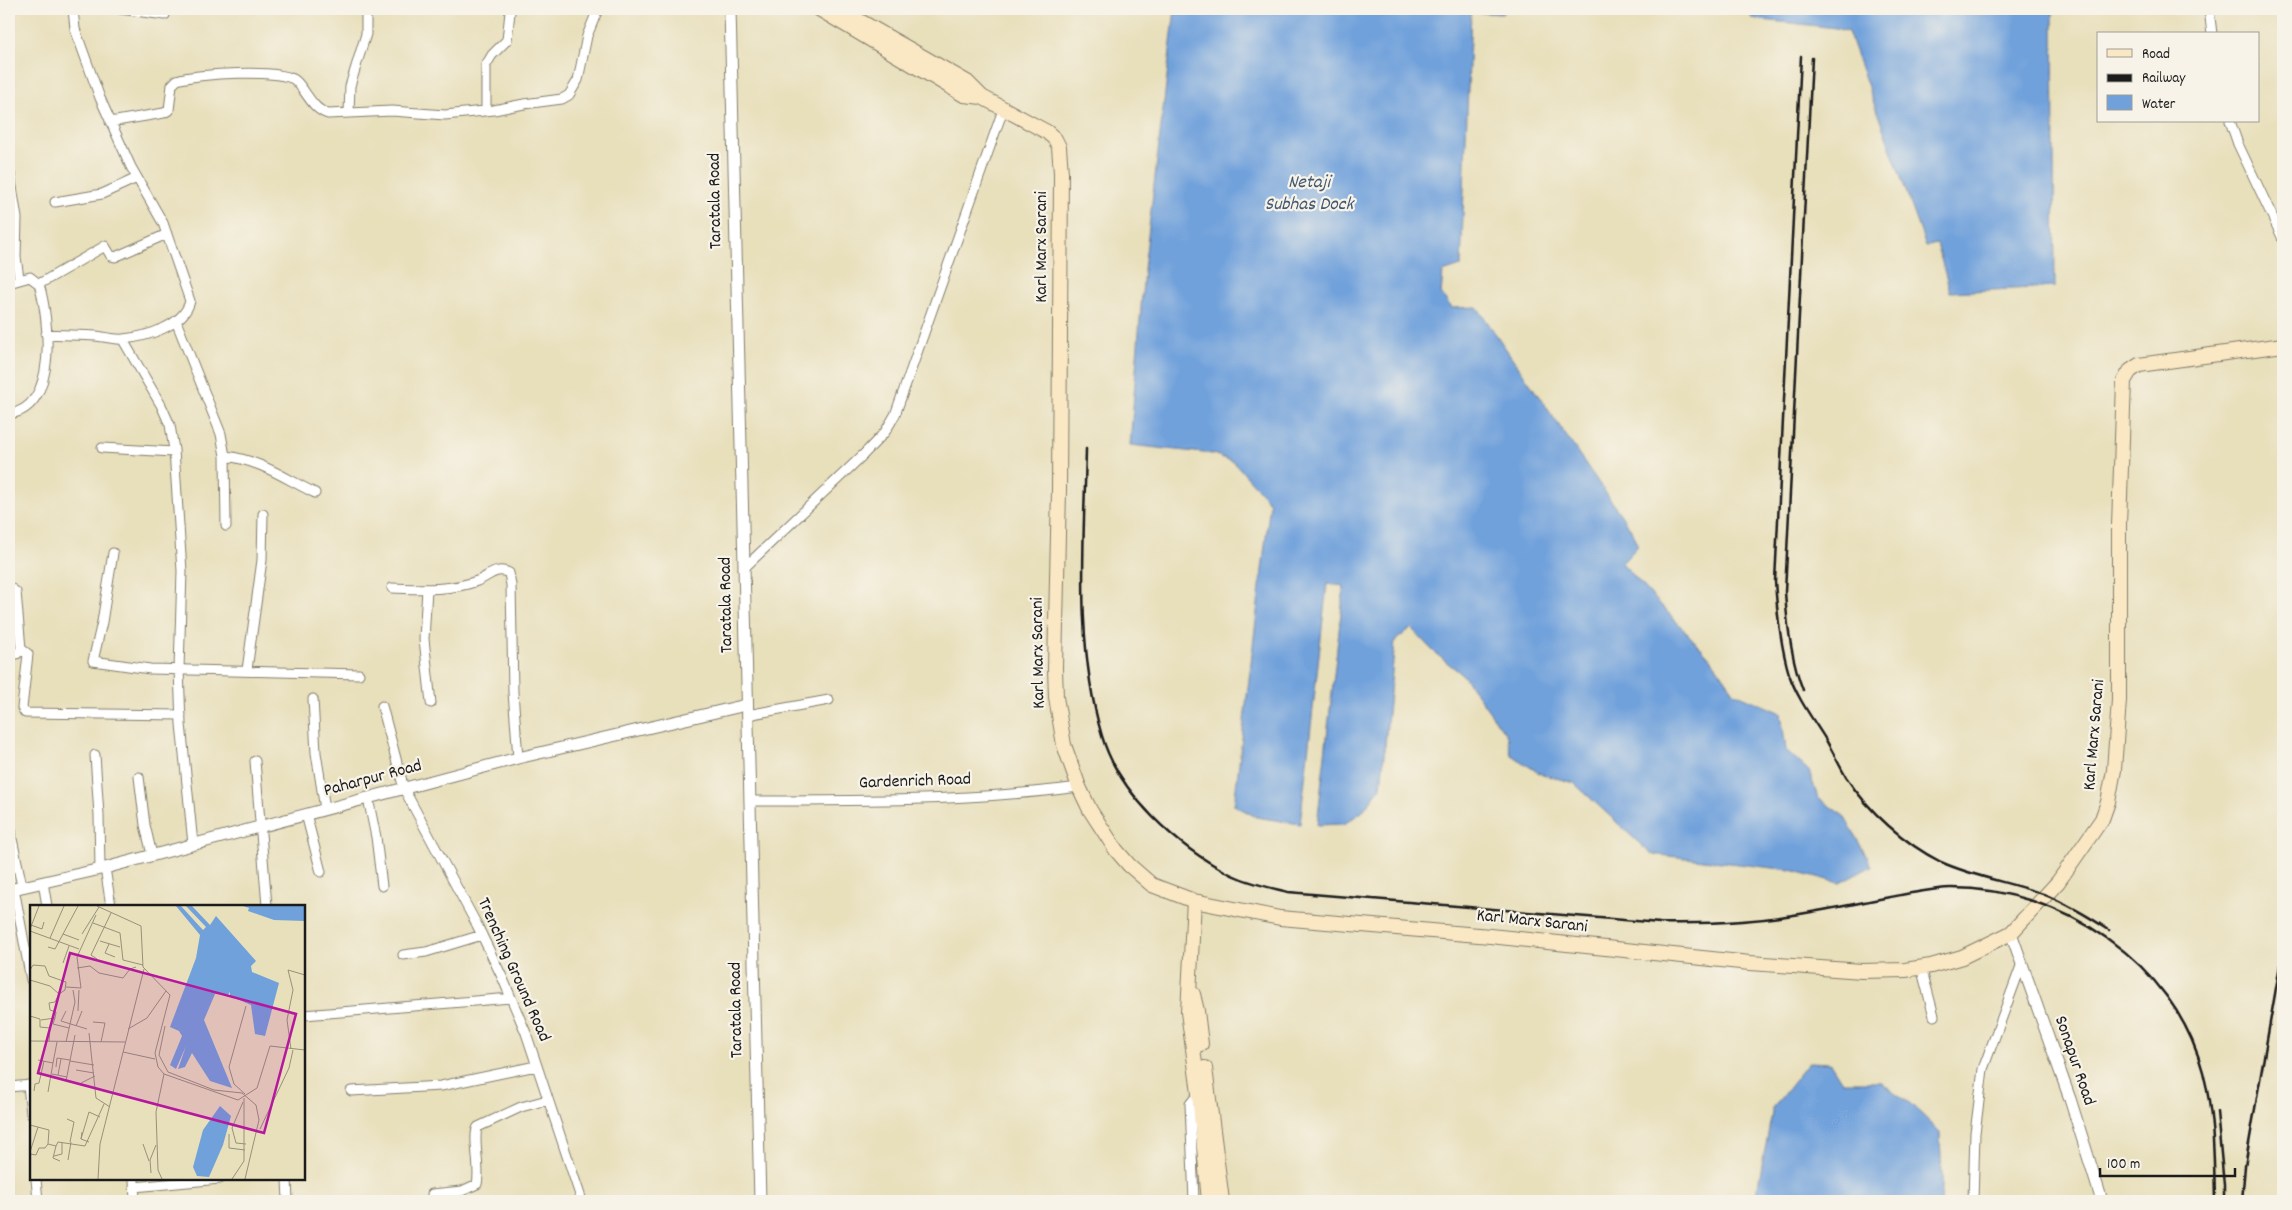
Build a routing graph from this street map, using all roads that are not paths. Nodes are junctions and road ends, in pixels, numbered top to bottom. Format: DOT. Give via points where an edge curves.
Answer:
graph roads {
  1 [pos="73,9"];
  2 [pos="120,9"];
  3 [pos="366,9"];
  4 [pos="598,9"];
  5 [pos="730,9"];
  6 [pos="819,9"];
  7 [pos="839,9"];
  8 [pos="2209,9"];
  9 [pos="510,12"];
  10 [pos="165,15"];
  11 [pos="2212,32"];
  12 [pos="982,97"];
  13 [pos="1004,107"];
  14 [pos="486,111"];
  15 [pos="348,112"];
  16 [pos="110,122"];
  17 [pos="2230,122"];
  18 [pos="9,168"];
  19 [pos="137,178"];
  20 [pos="55,202"];
  21 [pos="167,234"];
  22 [pos="2283,239"];
  23 [pos="20,278"];
  24 [pos="9,283"];
  25 [pos="39,284"];
  26 [pos="176,322"];
  27 [pos="46,334"];
  28 [pos="123,340"];
  29 [pos="2283,345"];
  30 [pos="9,414"];
  31 [pos="102,448"];
  32 [pos="174,452"];
  33 [pos="225,456"];
  34 [pos="315,494"];
  35 [pos="263,514"];
  36 [pos="226,526"];
  37 [pos="113,553"];
  38 [pos="743,569"];
  39 [pos="9,587"];
  40 [pos="392,588"];
  41 [pos="427,589"];
  42 [pos="21,649"];
  43 [pos="9,656"];
  44 [pos="179,669"];
  45 [pos="247,670"];
  46 [pos="359,674"];
  47 [pos="313,699"];
  48 [pos="829,700"];
  49 [pos="431,703"];
  50 [pos="382,706"];
  51 [pos="747,710"];
  52 [pos="181,715"];
  53 [pos="95,755"];
  54 [pos="518,758"];
  55 [pos="255,761"];
  56 [pos="139,777"];
  57 [pos="1079,787"];
  58 [pos="404,789"];
  59 [pos="368,798"];
  60 [pos="751,801"];
  61 [pos="325,809"];
  62 [pos="306,814"];
  63 [pos="9,815"];
  64 [pos="260,825"];
  65 [pos="193,844"];
  66 [pos="152,855"];
  67 [pos="102,869"];
  68 [pos="321,872"];
  69 [pos="42,882"];
  70 [pos="382,886"];
  71 [pos="15,888"];
  72 [pos="1194,901"];
  73 [pos="47,905"];
  74 [pos="111,905"];
  75 [pos="267,905"];
  76 [pos="2011,933"];
  77 [pos="482,935"];
  78 [pos="403,955"];
  79 [pos="2021,966"];
  80 [pos="1921,967"];
  81 [pos="30,974"];
  82 [pos="512,998"];
  83 [pos="305,1015"];
  84 [pos="1934,1016"];
  85 [pos="536,1066"];
  86 [pos="30,1085"];
  87 [pos="9,1087"];
  88 [pos="351,1091"];
  89 [pos="1204,1093"];
  90 [pos="547,1100"];
  91 [pos="1213,1177"];
  92 [pos="36,1180"];
  93 [pos="184,1180"];
  94 [pos="287,1180"];
  95 [pos="134,1183"];
  96 [pos="432,1194"];
  97 [pos="38,1201"];
  98 [pos="135,1201"];
  99 [pos="288,1201"];
  100 [pos="582,1201"];
  101 [pos="760,1201"];
  102 [pos="1194,1201"];
  103 [pos="1209,1201"];
  104 [pos="1222,1201"];
  105 [pos="1973,1201"];
  106 [pos="2102,1201"];
  1 -- 16 [label="street" via="75,29"];
  2 -- 10 [label="street"];
  3 -- 15 [label="street" via="366,34 350,86"];
  4 -- 14 [label="street" via="587,36 578,80 569,95 562,99"];
  5 -- 38 [label="street, Taratala Road"];
  6 -- 12 [label="main road, Karl Marx Sarani" via="964,95"];
  7 -- 12 [label="main road, Karl Marx Sarani" via="967,82"];
  8 -- 11 [label="street"];
  9 -- 14 [label="street" via="506,40 486,65"];
  12 -- 13 [label="main road, Karl Marx Sarani"];
  13 -- 38 [label="street" via="895,415 885,432 863,456"];
  13 -- 57 [label="main road, Karl Marx Sarani" via="1047,132 1059,147 1061,278 1054,668 1064,745"];
  14 -- 15 [label="street" via="445,115"];
  15 -- 16 [label="street" via="322,112 295,79 274,73 244,74 180,79 172,85 170,106 164,113"];
  16 -- 19 [label="street"];
  17 -- 22 [label="street"];
  18 -- 23 [label="street" via="17,218 16,257"];
  19 -- 20 [label="street" via="102,194"];
  19 -- 21 [label="street"];
  21 -- 25 [label="street" via="115,257 105,246"];
  21 -- 26 [label="street" via="190,300 186,311"];
  23 -- 24 [label="street"];
  23 -- 25 [label="street" via="30,277"];
  25 -- 27 [label="street"];
  26 -- 28 [label="street"];
  26 -- 33 [label="street" via="221,434"];
  27 -- 28 [label="street"];
  27 -- 30 [label="street" via="48,356 40,389 28,408"];
  28 -- 32 [label="street" via="162,405 170,425"];
  29 -- 76 [label="main road, Karl Marx Sarani" via="2139,365 2130,371 2124,382 2119,525 2119,700 2111,787 2102,819 2063,875"];
  31 -- 32 [label="street"];
  32 -- 44 [label="street" via="182,571"];
  33 -- 34 [label="street" via="246,458"];
  33 -- 36 [label="street"];
  35 -- 45 [label="street" via="262,560"];
  37 -- 44 [label="street" via="93,661 150,669"];
  38 -- 51 [label="street, Taratala Road"];
  39 -- 42 [label="street" via="16,592"];
  40 -- 41 [label="street"];
  41 -- 49 [label="street" via="424,639"];
  41 -- 54 [label="street" via="477,582 498,570 504,570 511,577"];
  42 -- 43 [label="street"];
  42 -- 52 [label="street" via="28,654 22,708 25,713"];
  44 -- 45 [label="street"];
  44 -- 52 [label="street"];
  45 -- 46 [label="street"];
  47 -- 61 [label="street" via="316,753"];
  48 -- 51 [label="street"];
  50 -- 58 [label="street, Trenching Ground Road"];
  51 -- 54 [label="street, Paharpur Road"];
  51 -- 60 [label="street, Taratala Road"];
  52 -- 65 [label="street"];
  53 -- 67 [label="street"];
  54 -- 58 [label="street, Paharpur Road"];
  55 -- 64 [label="street"];
  56 -- 66 [label="street"];
  57 -- 60 [label="street, Gardenrich Road" via="965,797"];
  57 -- 72 [label="main road, Karl Marx Sarani" via="1090,810 1129,865 1152,885"];
  58 -- 59 [label="street, Paharpur Road"];
  58 -- 77 [label="street, Trenching Ground Road"];
  59 -- 61 [label="street, Paharpur Road"];
  59 -- 70 [label="street"];
  60 -- 101 [label="street, Taratala Road"];
  61 -- 62 [label="street, Paharpur Road"];
  62 -- 64 [label="street, Paharpur Road"];
  62 -- 68 [label="street"];
  63 -- 71 [label="street"];
  64 -- 65 [label="street, Paharpur Road"];
  64 -- 75 [label="street"];
  65 -- 66 [label="street, Paharpur Road"];
  66 -- 67 [label="street, Paharpur Road"];
  67 -- 69 [label="street, Paharpur Road"];
  67 -- 74 [label="street"];
  69 -- 71 [label="street, Paharpur Road"];
  69 -- 73 [label="street"];
  71 -- 81 [label="street"];
  72 -- 80 [label="main road, Karl Marx Sarani" via="1280,918 1750,963 1862,971"];
  72 -- 89 [label="main road" via="1190,986 1197,1011"];
  76 -- 79 [label="street, Sonapur Road"];
  76 -- 80 [label="main road, Karl Marx Sarani" via="1962,957"];
  77 -- 78 [label="street" via="433,950"];
  77 -- 82 [label="street, Trenching Ground Road"];
  79 -- 105 [label="street" via="1983,1069 1975,1133"];
  79 -- 106 [label="street, Sonapur Road" via="2070,1099"];
  80 -- 84 [label="street"];
  82 -- 83 [label="street"];
  82 -- 85 [label="street, Trenching Ground Road"];
  85 -- 88 [label="street" via="441,1086"];
  85 -- 90 [label="street, Trenching Ground Road"];
  86 -- 87 [label="street"];
  89 -- 91 [label="main road"];
  89 -- 102 [label="street" via="1190,1104"];
  90 -- 96 [label="street" via="521,1107 478,1126 477,1184 462,1191"];
  90 -- 100 [label="street, Trenching Ground Road"];
  91 -- 103 [label="main road"];
  91 -- 104 [label="main road"];
  92 -- 97 [label="street"];
  93 -- 95 [label="street"];
  94 -- 99 [label="street"];
  95 -- 98 [label="street"];
}
